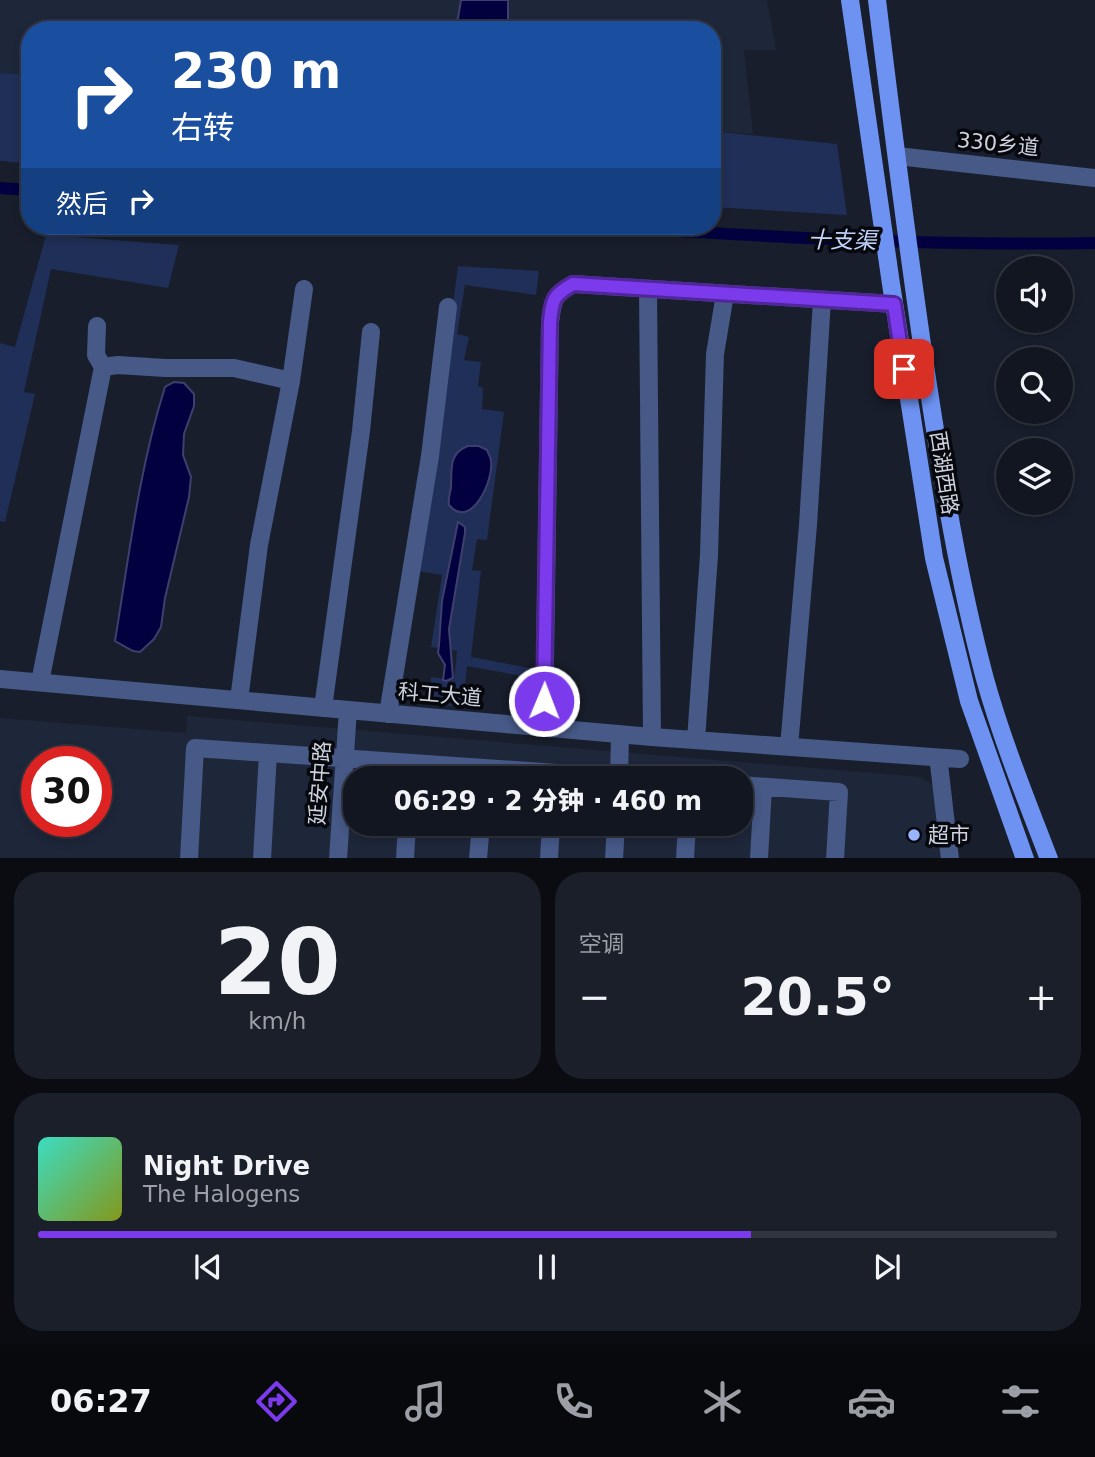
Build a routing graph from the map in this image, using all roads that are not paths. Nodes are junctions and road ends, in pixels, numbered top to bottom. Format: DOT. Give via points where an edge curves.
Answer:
graph roads {
  1 [pos="850,0"];
  2 [pos="877,0"];
  3 [pos="897,156"];
  4 [pos="1095,178"];
  5 [pos="304,289"];
  6 [pos="648,289"];
  7 [pos="726,293"];
  8 [pos="822,300"];
  9 [pos="894,304"];
  10 [pos="448,306"];
  11 [pos="97,326"];
  12 [pos="371,332"];
  13 [pos="103,367"];
  14 [pos="291,381"];
  15 [pos="0,679"];
  16 [pos="40,682"];
  17 [pos="239,700"];
  18 [pos="323,708"];
  19 [pos="348,710"];
  20 [pos="388,713"];
  21 [pos="544,727"];
  22 [pos="620,734"];
  23 [pos="652,737"];
  24 [pos="696,740"];
  25 [pos="789,747"];
  26 [pos="268,753"];
  27 [pos="345,758"];
  28 [pos="960,759"];
  29 [pos="939,764"];
  30 [pos="386,766"];
  31 [pos="619,766"];
  32 [pos="753,787"];
  33 [pos="763,787"];
  34 [pos="406,836"];
  35 [pos="480,836"];
  36 [pos="550,836"];
  37 [pos="615,836"];
  38 [pos="686,836"];
  39 [pos="188,858"];
  40 [pos="262,858"];
  41 [pos="338,858"];
  42 [pos="405,858"];
  43 [pos="478,858"];
  44 [pos="549,858"];
  45 [pos="614,858"];
  46 [pos="685,858"];
  47 [pos="759,858"];
  48 [pos="835,858"];
  49 [pos="950,858"];
  50 [pos="1025,858"];
  51 [pos="1049,858"];
  1 -- 9 [label="main road, 西湖西路"];
  2 -- 3 [label="main road, 西湖西路"];
  3 -- 4 [label="street, 330乡道"];
  3 -- 51 [label="main road, 西湖西路" via="961,580 1011,762"];
  5 -- 14 [label="street"];
  6 -- 7 [label="street"];
  6 -- 21 [label="street" via="573,284 552,303"];
  6 -- 23 [label="street"];
  7 -- 8 [label="street"];
  7 -- 24 [label="street" via="715,354 709,555"];
  8 -- 9 [label="street"];
  8 -- 25 [label="street"];
  9 -- 50 [label="main road, 西湖西路" via="948,621 968,701"];
  10 -- 20 [label="street" via="430,456"];
  11 -- 13 [label="street" via="96,355"];
  12 -- 18 [label="street"];
  13 -- 14 [label="street" via="234,368"];
  13 -- 16 [label="street"];
  14 -- 17 [label="street" via="260,544"];
  15 -- 16 [label="street, 科工大道"];
  16 -- 17 [label="street, 科工大道"];
  17 -- 18 [label="street, 科工大道"];
  18 -- 19 [label="street, 科工大道"];
  19 -- 20 [label="street, 科工大道"];
  19 -- 27 [label="street, 延安中路"];
  20 -- 21 [label="street, 科工大道"];
  21 -- 22 [label="street, 科工大道"];
  22 -- 23 [label="street, 科工大道"];
  22 -- 31 [label="street"];
  23 -- 24 [label="street, 科工大道"];
  24 -- 25 [label="street, 科工大道"];
  25 -- 28 [label="street, 科工大道"];
  26 -- 27 [label="street"];
  26 -- 39 [label="street" via="195,748"];
  26 -- 40 [label="street"];
  27 -- 30 [label="street"];
  27 -- 41 [label="street, 延安中路"];
  29 -- 49 [label="street"];
  32 -- 33 [label="street"];
  33 -- 47 [label="street"];
  33 -- 48 [label="street" via="839,792"];
  34 -- 42 [label="street"];
  35 -- 43 [label="street"];
  36 -- 44 [label="street"];
  37 -- 45 [label="street"];
  38 -- 46 [label="street"];
}
